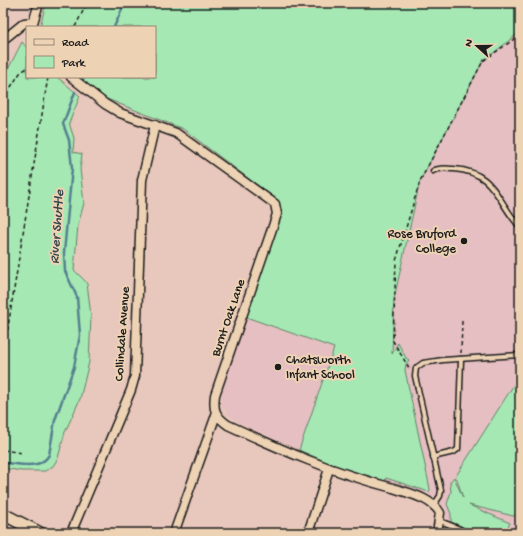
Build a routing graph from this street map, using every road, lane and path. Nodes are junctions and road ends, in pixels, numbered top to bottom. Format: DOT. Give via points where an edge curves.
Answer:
graph roads {
  1 [pos="39,3"];
  2 [pos="87,3"];
  3 [pos="32,24"];
  4 [pos="76,26"];
  5 [pos="520,35"];
  6 [pos="3,40"];
  7 [pos="26,69"];
  8 [pos="48,78"];
  9 [pos="72,78"];
  10 [pos="3,99"];
  11 [pos="155,125"];
  12 [pos="433,171"];
  13 [pos="520,227"];
  14 [pos="462,322"];
  15 [pos="520,355"];
  16 [pos="3,358"];
  17 [pos="461,359"];
  18 [pos="415,376"];
  19 [pos="216,414"];
  20 [pos="3,450"];
  21 [pos="23,453"];
  22 [pos="433,457"];
  23 [pos="329,469"];
  24 [pos="434,505"];
  25 [pos="3,514"];
  26 [pos="440,521"];
  27 [pos="40,533"];
  28 [pos="71,533"];
  29 [pos="174,533"];
  30 [pos="308,533"];
  31 [pos="437,533"];
  32 [pos="461,533"];
  1 -- 3 [label="street"];
  2 -- 4 [label="path"];
  3 -- 6 [label="street" via="24,23"];
  5 -- 18 [label="path" via="483,61 420,181 396,261 392,341"];
  7 -- 10 [label="path" via="20,73"];
  8 -- 16 [label="path"];
  9 -- 11 [label="street, Burnt Oak Lane" via="120,113"];
  11 -- 19 [label="street, Burnt Oak Lane" via="187,140 273,202 277,211 215,395"];
  11 -- 28 [label="street, Collindale Avenue" via="142,180 135,376 132,390"];
  12 -- 13 [label="lane" via="471,170 481,176 490,183"];
  14 -- 17 [label="path"];
  15 -- 17 [label="lane"];
  17 -- 18 [label="lane" via="423,363 416,368"];
  17 -- 22 [label="lane" via="458,449"];
  18 -- 22 [label="lane"];
  19 -- 23 [label="street" via="228,425"];
  19 -- 29 [label="street"];
  20 -- 21 [label="path"];
  22 -- 24 [label="lane" via="441,490"];
  23 -- 24 [label="street" via="405,492"];
  23 -- 30 [label="street"];
  24 -- 26 [label="street" via="440,513"];
  25 -- 27 [label="street"];
  26 -- 31 [label="street"];
  26 -- 32 [label="lane" via="460,529"];
}
